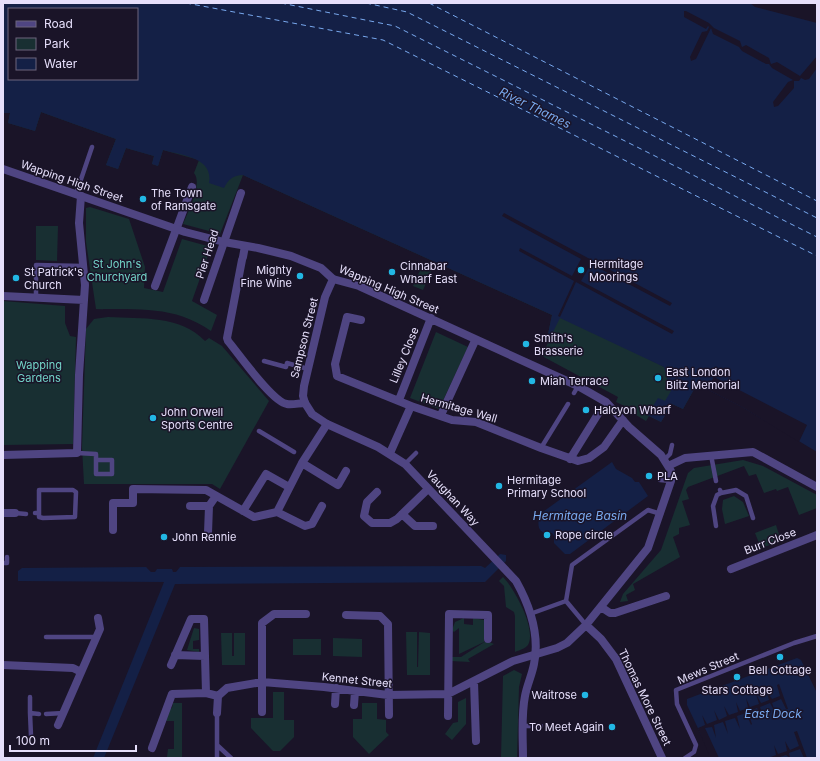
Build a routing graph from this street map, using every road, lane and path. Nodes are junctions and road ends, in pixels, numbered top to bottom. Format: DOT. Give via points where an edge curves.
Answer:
graph roads {
  1 [pos="92,146"];
  2 [pos="3,169"];
  3 [pos="192,187"];
  4 [pos="241,193"];
  5 [pos="78,195"];
  6 [pos="176,229"];
  7 [pos="224,242"];
  8 [pos="245,246"];
  9 [pos="83,266"];
  10 [pos="333,279"];
  11 [pos="155,286"];
  12 [pos="3,296"];
  13 [pos="36,298"];
  14 [pos="84,300"];
  15 [pos="204,300"];
  16 [pos="431,318"];
  17 [pos="361,320"];
  18 [pos="475,341"];
  19 [pos="264,361"];
  20 [pos="308,369"];
  21 [pos="398,400"];
  22 [pos="305,403"];
  23 [pos="568,404"];
  24 [pos="411,406"];
  25 [pos="598,414"];
  26 [pos="441,416"];
  27 [pos="623,420"];
  28 [pos="327,424"];
  29 [pos="259,431"];
  30 [pos="672,445"];
  31 [pos="541,448"];
  32 [pos="294,452"];
  33 [pos="77,453"];
  34 [pos="390,453"];
  35 [pos="416,453"];
  36 [pos="3,454"];
  37 [pos="711,455"];
  38 [pos="302,459"];
  39 [pos="570,459"];
  40 [pos="96,460"];
  41 [pos="667,462"];
  42 [pos="405,464"];
  43 [pos="346,471"];
  44 [pos="660,480"];
  45 [pos="671,481"];
  46 [pos="716,481"];
  47 [pos="289,487"];
  48 [pos="817,487"];
  49 [pos="428,489"];
  50 [pos="377,492"];
  51 [pos="216,496"];
  52 [pos="190,506"];
  53 [pos="209,506"];
  54 [pos="322,506"];
  55 [pos="243,512"];
  56 [pos="277,512"];
  57 [pos="3,513"];
  58 [pos="37,513"];
  59 [pos="15,514"];
  60 [pos="26,514"];
  61 [pos="402,514"];
  62 [pos="661,514"];
  63 [pos="753,518"];
  64 [pos="433,526"];
  65 [pos="716,526"];
  66 [pos="113,530"];
  67 [pos="208,533"];
  68 [pos="817,535"];
  69 [pos="7,557"];
  70 [pos="3,563"];
  71 [pos="731,568"];
  72 [pos="666,596"];
  73 [pos="566,601"];
  74 [pos="601,607"];
  75 [pos="306,614"];
  76 [pos="530,614"];
  77 [pos="346,615"];
  78 [pos="98,618"];
  79 [pos="586,625"];
  80 [pos="817,636"];
  81 [pos="96,637"];
  82 [pos="46,638"];
  83 [pos="488,639"];
  84 [pos="175,655"];
  85 [pos="536,655"];
  86 [pos="205,656"];
  87 [pos="3,665"];
  88 [pos="171,665"];
  89 [pos="81,672"];
  90 [pos="262,682"];
  91 [pos="474,682"];
  92 [pos="336,688"];
  93 [pos="355,691"];
  94 [pos="206,693"];
  95 [pos="448,694"];
  96 [pos="388,695"];
  97 [pos="218,696"];
  98 [pos="30,698"];
  99 [pos="335,704"];
  100 [pos="354,705"];
  101 [pos="217,712"];
  102 [pos="262,712"];
  103 [pos="30,713"];
  104 [pos="64,713"];
  105 [pos="39,714"];
  106 [pos="46,714"];
  107 [pos="388,715"];
  108 [pos="448,716"];
  109 [pos="58,725"];
  110 [pos="523,726"];
  111 [pos="541,726"];
  112 [pos="31,736"];
  113 [pos="476,741"];
  114 [pos="217,745"];
  115 [pos="152,748"];
  116 [pos="217,758"];
  117 [pos="231,758"];
  118 [pos="523,758"];
  119 [pos="662,758"];
  120 [pos="685,758"];
  1 -- 5 [label="lane"];
  2 -- 5 [label="street, Wapping High Street"];
  3 -- 6 [label="street"];
  4 -- 7 [label="street, Pier Head"];
  5 -- 6 [label="street, Wapping High Street"];
  5 -- 9 [label="street"];
  6 -- 7 [label="street, Wapping High Street"];
  6 -- 11 [label="street"];
  7 -- 8 [label="street, Wapping High Street"];
  7 -- 15 [label="street, Pier Head"];
  8 -- 10 [label="street, Wapping High Street" via="274,251 301,260 323,270"];
  8 -- 22 [label="street" via="227,338 276,398 287,404"];
  9 -- 13 [label="lane" via="36,264"];
  9 -- 14 [label="street"];
  10 -- 16 [label="street, Wapping High Street" via="359,286"];
  10 -- 20 [label="street, Sampson Street" via="325,297"];
  12 -- 13 [label="street"];
  13 -- 14 [label="street"];
  14 -- 33 [label="street"];
  16 -- 18 [label="street, Wapping High Street"];
  16 -- 21 [label="street, Lilley Close"];
  17 -- 21 [label="street, Lilley Close" via="347,317 335,364 336,376"];
  18 -- 26 [label="street"];
  18 -- 27 [label="street, Wapping High Street" via="606,402"];
  19 -- 20 [label="lane" via="286,367 287,363"];
  20 -- 22 [label="street, Sampson Street" via="303,391"];
  21 -- 24 [label="street, Lilley Close"];
  22 -- 28 [label="street, Vaughan Way" via="312,414"];
  23 -- 31 [label="lane" via="553,433"];
  24 -- 26 [label="street, Hermitage Wall"];
  24 -- 34 [label="street, Hermitage Wall"];
  25 -- 39 [label="street"];
  26 -- 31 [label="street, Hermitage Wall" via="452,420 476,422"];
  27 -- 39 [label="street" via="608,443 584,460"];
  27 -- 41 [label="street, Wapping High Street"];
  28 -- 34 [label="street, Vaughan Way"];
  28 -- 38 [label="street"];
  29 -- 32 [label="lane"];
  30 -- 41 [label="lane"];
  31 -- 39 [label="street, Hermitage Wall"];
  33 -- 36 [label="street"];
  33 -- 40 [label="lane" via="96,454"];
  34 -- 42 [label="street, Vaughan Way"];
  35 -- 42 [label="lane"];
  37 -- 41 [label="street"];
  37 -- 46 [label="lane"];
  37 -- 48 [label="street" via="753,452"];
  38 -- 43 [label="street" via="338,485"];
  38 -- 47 [label="street"];
  40 -- 40 [label="lane" via="112,460 112,474 96,474"];
  41 -- 45 [label="street"];
  42 -- 49 [label="street, Vaughan Way"];
  44 -- 45 [label="lane"];
  45 -- 62 [label="street"];
  47 -- 55 [label="street" via="266,474"];
  47 -- 56 [label="street"];
  49 -- 61 [label="street"];
  49 -- 76 [label="street, Vaughan Way" via="507,570 519,588"];
  50 -- 61 [label="street" via="367,502 364,516 372,523 390,523"];
  51 -- 53 [label="street"];
  51 -- 55 [label="street"];
  51 -- 66 [label="street" via="206,490 133,489 133,503 113,504"];
  52 -- 53 [label="street"];
  53 -- 67 [label="street"];
  54 -- 56 [label="street" via="312,524 305,526"];
  55 -- 56 [label="street" via="254,517"];
  57 -- 59 [label="street"];
  58 -- 58 [label="lane" via="43,518 74,517 76,492 39,490"];
  59 -- 60 [label="lane"];
  61 -- 64 [label="street" via="415,526"];
  62 -- 73 [label="lane" via="648,510 572,565"];
  62 -- 74 [label="street" via="648,548"];
  63 -- 65 [label="lane" via="746,496 736,490 720,492 713,506"];
  68 -- 71 [label="street, Burr Close"];
  69 -- 70 [label="lane" via="7,563"];
  72 -- 74 [label="street" via="615,613"];
  73 -- 76 [label="lane"];
  73 -- 79 [label="lane"];
  74 -- 79 [label="street"];
  75 -- 90 [label="street" via="274,614 262,623"];
  76 -- 85 [label="street, Vaughan Way" via="536,634"];
  77 -- 96 [label="street" via="380,616 388,624"];
  78 -- 81 [label="street" via="100,629"];
  79 -- 85 [label="street, Kennet Street" via="567,643"];
  79 -- 119 [label="street, Thomas More Street" via="616,659"];
  80 -- 120 [label="lane, Mews Street" via="676,690 677,704 696,745 694,752"];
  81 -- 82 [label="lane"];
  81 -- 89 [label="street"];
  83 -- 95 [label="street" via="488,615 448,614"];
  84 -- 86 [label="street"];
  84 -- 86 [label="street" via="191,619 204,620"];
  84 -- 88 [label="street"];
  85 -- 91 [label="street, Kennet Street" via="502,666"];
  85 -- 110 [label="street, Vaughan Way" via="525,696"];
  86 -- 94 [label="street"];
  87 -- 89 [label="street" via="73,668"];
  89 -- 104 [label="street"];
  90 -- 92 [label="street, Kennet Street"];
  90 -- 97 [label="street, Kennet Street" via="227,688"];
  90 -- 102 [label="street"];
  91 -- 95 [label="street, Kennet Street"];
  91 -- 113 [label="street"];
  92 -- 93 [label="street, Kennet Street"];
  92 -- 99 [label="street"];
  93 -- 96 [label="street, Kennet Street"];
  93 -- 100 [label="street"];
  94 -- 97 [label="street"];
  94 -- 115 [label="street" via="172,694"];
  95 -- 96 [label="street, Kennet Street"];
  95 -- 108 [label="street"];
  96 -- 107 [label="street"];
  97 -- 101 [label="street"];
  98 -- 103 [label="lane"];
  101 -- 114 [label="lane"];
  103 -- 105 [label="lane"];
  103 -- 112 [label="lane"];
  104 -- 106 [label="lane"];
  104 -- 109 [label="street"];
  110 -- 111 [label="lane"];
  110 -- 118 [label="street, Vaughan Way"];
  114 -- 116 [label="lane"];
  114 -- 117 [label="lane"];
}
